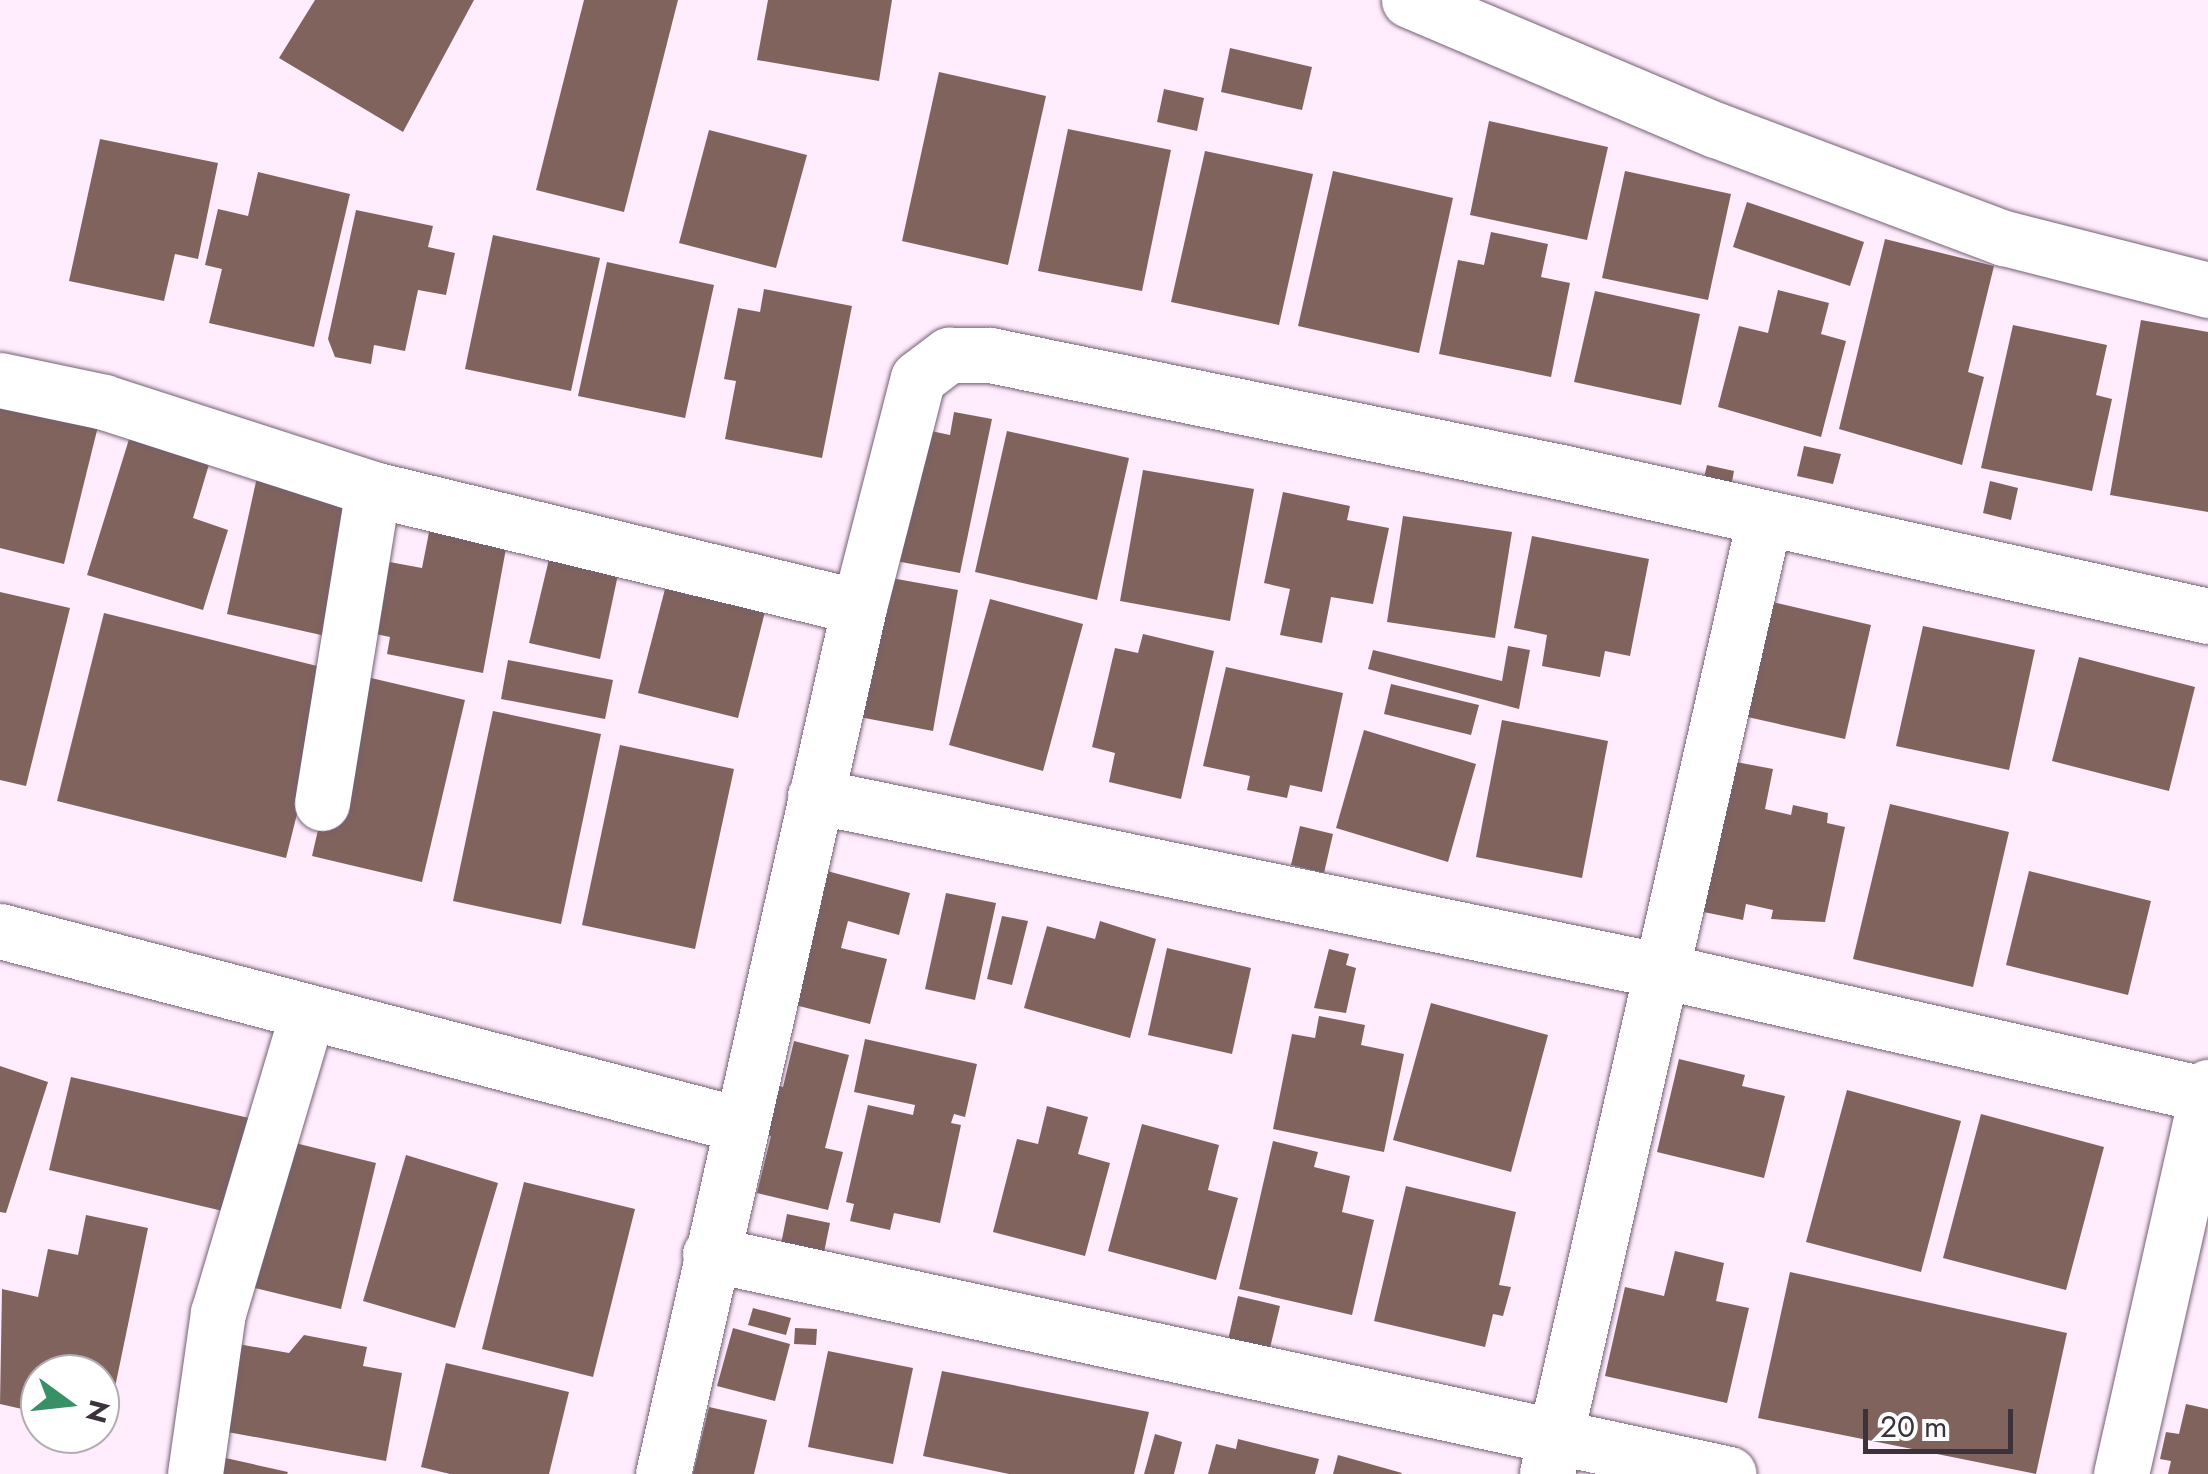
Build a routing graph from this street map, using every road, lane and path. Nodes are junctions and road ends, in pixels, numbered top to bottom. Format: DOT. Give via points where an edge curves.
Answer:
graph roads {
  1 [pos="1409,0"];
  2 [pos="2206,285"];
  3 [pos="0,380"];
  4 [pos="374,489"];
  5 [pos="1764,520"];
  6 [pos="859,607"];
  7 [pos="2208,616"];
  8 [pos="816,796"];
  9 [pos="322,802"];
  10 [pos="3,936"];
  11 [pos="1662,971"];
  12 [pos="308,1012"];
  13 [pos="2207,1092"];
  14 [pos="738,1124"];
  15 [pos="710,1254"];
  16 [pos="1551,1457"];
  17 [pos="195,1474"];
  18 [pos="663,1474"];
  19 [pos="1729,1474"];
  20 [pos="2120,1474"];
  1 -- 2 [label="street" via="1716,130 2004,238"];
  3 -- 4 [label="street" via="104,402"];
  4 -- 6 [label="street"];
  4 -- 9 [label="street"];
  5 -- 6 [label="street" via="990,354 949,355 918,378"];
  5 -- 7 [label="street"];
  5 -- 11 [label="street"];
  6 -- 8 [label="street"];
  8 -- 11 [label="street"];
  8 -- 14 [label="street"];
  10 -- 12 [label="street"];
  11 -- 13 [label="street"];
  11 -- 16 [label="street"];
  12 -- 14 [label="street"];
  12 -- 17 [label="street" via="218,1313"];
  13 -- 20 [label="street"];
  14 -- 15 [label="street"];
  15 -- 16 [label="street"];
  15 -- 18 [label="street"];
  16 -- 19 [label="street"];
}
